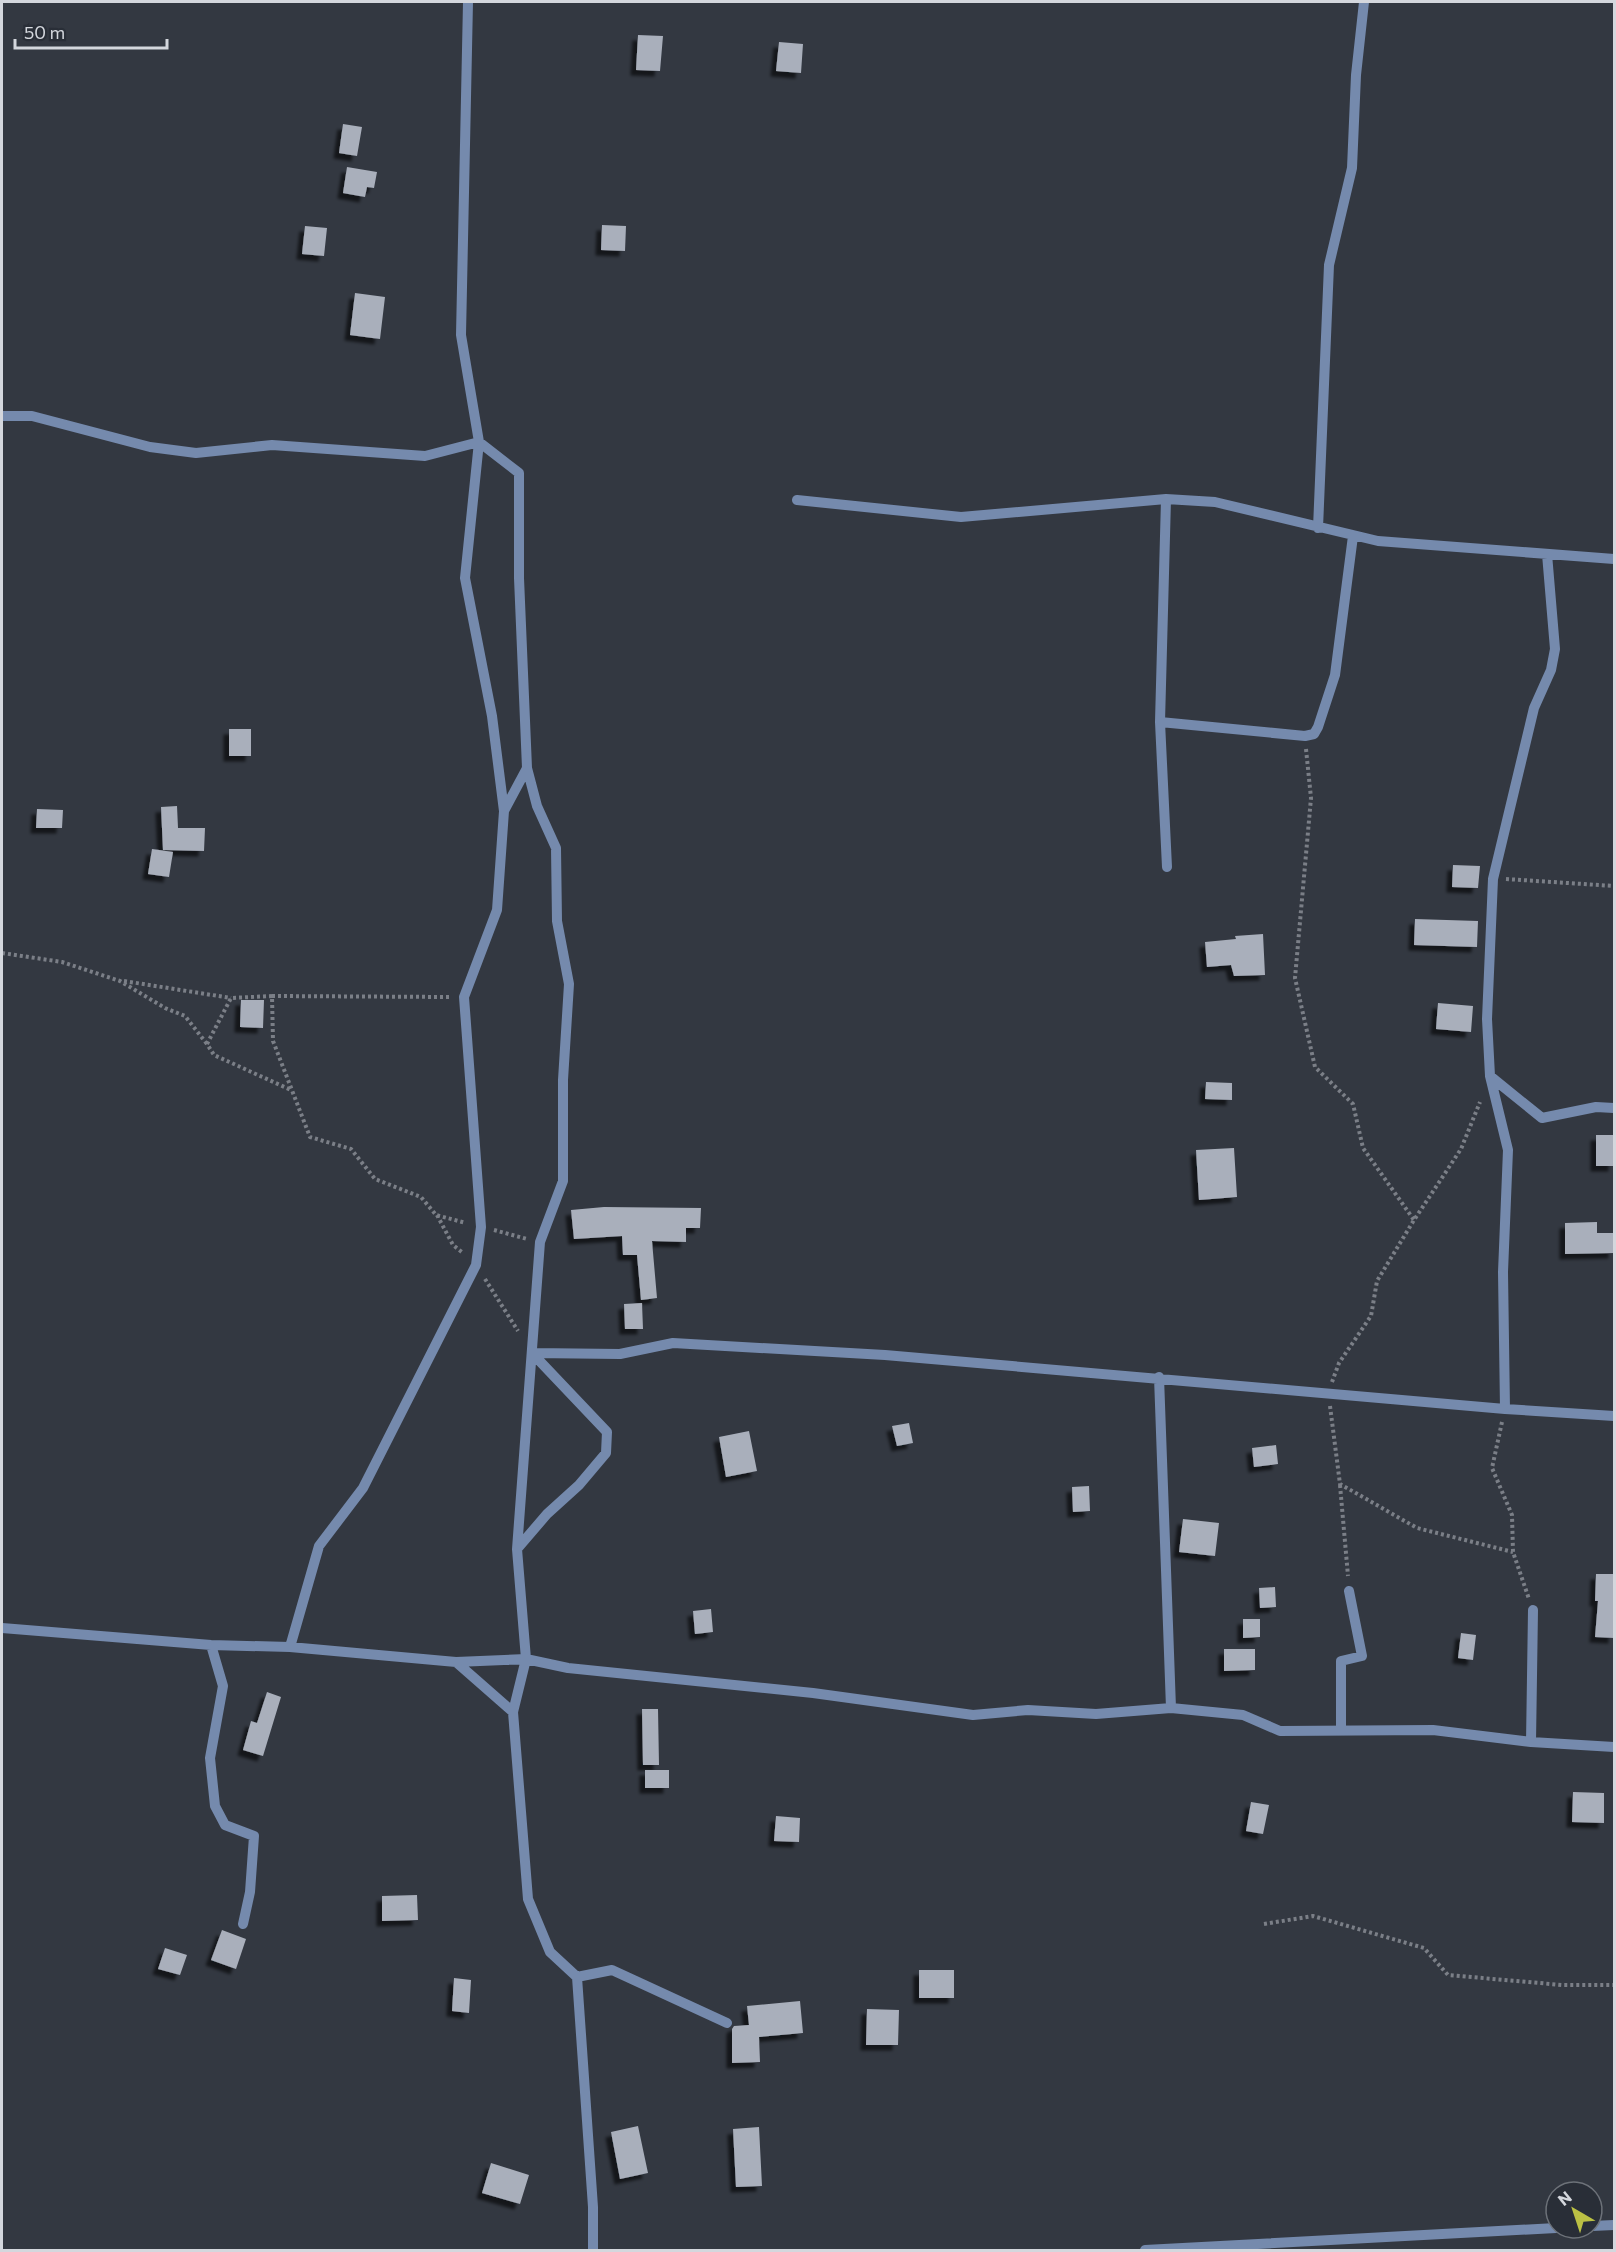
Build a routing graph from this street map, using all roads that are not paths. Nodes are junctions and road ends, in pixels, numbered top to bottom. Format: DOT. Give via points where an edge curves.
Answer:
graph roads {
  1 [pos="468,2"];
  2 [pos="1364,2"];
  3 [pos="2,416"];
  4 [pos="479,442"];
  5 [pos="1166,499"];
  6 [pos="796,500"];
  7 [pos="1318,528"];
  8 [pos="1353,536"];
  9 [pos="1547,554"];
  10 [pos="1614,559"];
  11 [pos="1160,722"];
  12 [pos="527,768"];
  13 [pos="504,811"];
  14 [pos="1167,867"];
  15 [pos="1490,1076"];
  16 [pos="1614,1108"];
  17 [pos="532,1353"];
  18 [pos="1159,1377"];
  19 [pos="1504,1410"];
  20 [pos="1614,1416"];
  21 [pos="517,1549"];
  22 [pos="1349,1591"];
  23 [pos="1533,1610"];
  24 [pos="2,1628"];
  25 [pos="211,1645"];
  26 [pos="290,1647"];
  27 [pos="526,1659"];
  28 [pos="456,1662"];
  29 [pos="1171,1708"];
  30 [pos="513,1712"];
  31 [pos="1341,1729"];
  32 [pos="1531,1742"];
  33 [pos="1614,1748"];
  34 [pos="243,1924"];
  35 [pos="577,1977"];
  36 [pos="727,2023"];
  37 [pos="1544,2229"];
  38 [pos="592,2250"];
  39 [pos="1144,2250"];
  1 -- 4 [label="street" via="461,335"];
  2 -- 7 [label="street" via="1352,168 1329,264"];
  3 -- 4 [label="street" via="32,416 150,447 196,453 272,445 425,456"];
  4 -- 12 [label="street" via="519,473"];
  4 -- 13 [label="street" via="465,578 492,716"];
  5 -- 6 [label="street" via="961,517"];
  5 -- 7 [label="street" via="1215,502"];
  5 -- 11 [label="street"];
  7 -- 8 [label="street"];
  8 -- 9 [label="street"];
  8 -- 11 [label="street" via="1335,675 1314,734"];
  9 -- 10 [label="street"];
  9 -- 15 [label="street" via="1555,649 1551,670 1534,708 1493,879 1487,1019"];
  11 -- 14 [label="street"];
  12 -- 13 [label="street"];
  12 -- 17 [label="street" via="537,806 556,848 557,921 569,984 563,1080 563,1181 540,1242"];
  13 -- 26 [label="street" via="497,910 464,997 481,1227 476,1265 363,1488 319,1546"];
  15 -- 16 [label="street" via="1542,1118 1596,1107"];
  15 -- 19 [label="street" via="1508,1150 1503,1272"];
  17 -- 18 [label="street" via="620,1354 673,1343 885,1354"];
  17 -- 21 [label="street"];
  17 -- 21 [label="street" via="607,1432 606,1453"];
  18 -- 19 [label="street"];
  18 -- 29 [label="street"];
  19 -- 20 [label="street"];
  21 -- 27 [label="street"];
  22 -- 31 [label="street" via="1362,1656 1341,1661"];
  23 -- 32 [label="street"];
  24 -- 25 [label="street"];
  25 -- 26 [label="street"];
  25 -- 34 [label="street" via="223,1686 210,1758 215,1806 225,1825 254,1836"];
  26 -- 28 [label="street"];
  27 -- 28 [label="street"];
  27 -- 29 [label="street" via="568,1668 813,1693 973,1715 1028,1710 1096,1714"];
  27 -- 30 [label="street"];
  28 -- 30 [label="street"];
  29 -- 31 [label="street" via="1243,1715 1280,1731"];
  30 -- 35 [label="street" via="528,1899 550,1952"];
  31 -- 32 [label="street" via="1432,1730"];
  32 -- 33 [label="street"];
  35 -- 36 [label="street" via="612,1970"];
  35 -- 38 [label="street" via="593,2207"];
  37 -- 39 [label="street"];
}
